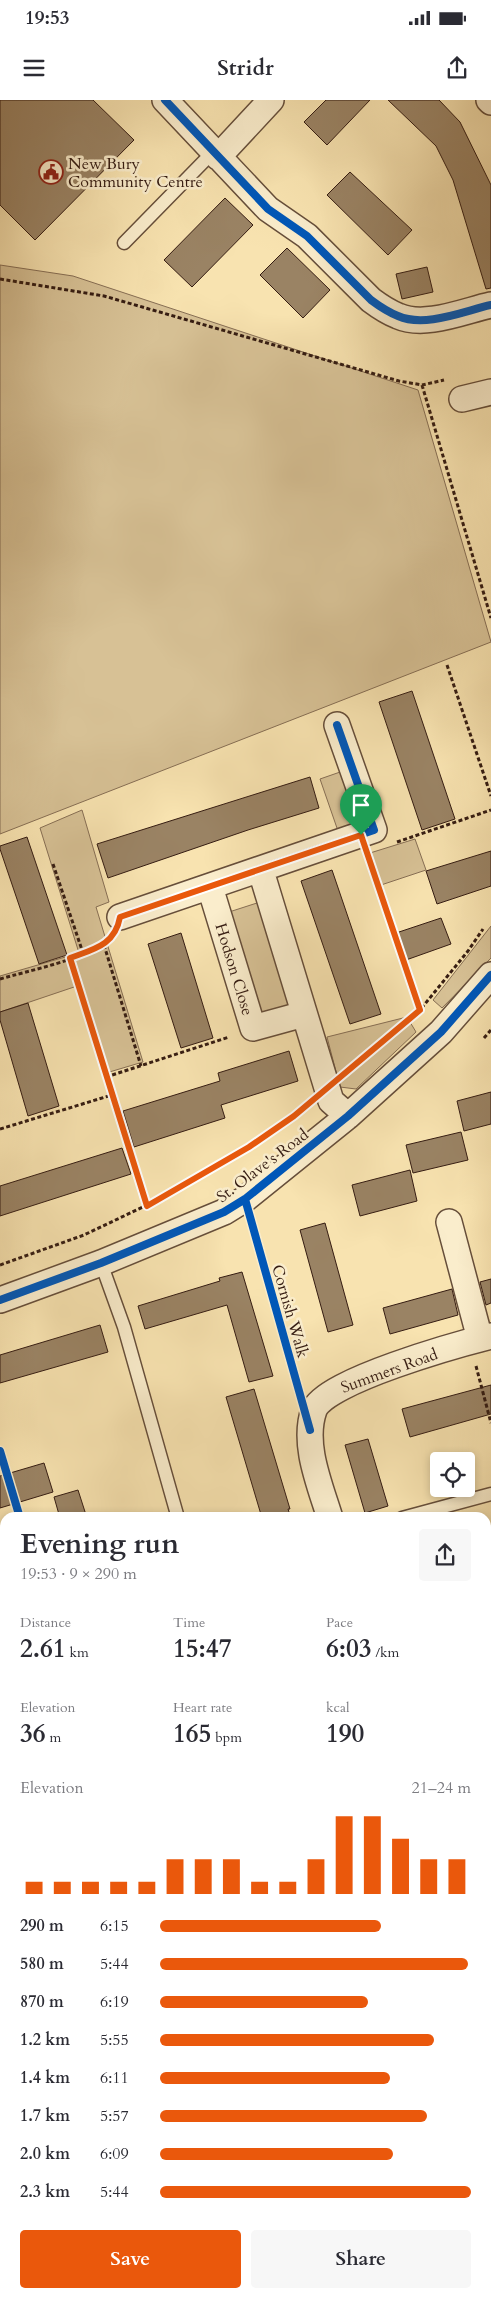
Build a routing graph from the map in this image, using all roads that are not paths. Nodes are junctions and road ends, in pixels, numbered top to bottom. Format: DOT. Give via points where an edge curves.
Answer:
graph roads {
  1 [pos="165,100"];
  2 [pos="271,100"];
  3 [pos="215,154"];
  4 [pos="124,243"];
  5 [pos="491,305"];
  6 [pos="491,392"];
  7 [pos="462,399"];
  8 [pos="337,725"];
  9 [pos="261,871"];
  10 [pos="210,887"];
  11 [pos="120,917"];
  12 [pos="491,975"];
  13 [pos="304,1014"];
  14 [pos="348,1116"];
  15 [pos="449,1222"];
  16 [pos="101,1263"];
  17 [pos="0,1300"];
  18 [pos="480,1339"];
  19 [pos="491,1494"];
  20 [pos="176,1512"];
  21 [pos="328,1512"];
  22 [pos="424,1512"];
  1 -- 3 [label="street"];
  2 -- 3 [label="street"];
  3 -- 4 [label="lane"];
  3 -- 5 [label="street" via="268,209 307,236 371,300 399,317 429,320"];
  6 -- 7 [label="street"];
  8 -- 9 [label="street" via="374,830"];
  9 -- 10 [label="street"];
  9 -- 13 [label="street"];
  10 -- 11 [label="street"];
  10 -- 13 [label="street, Hodson Close" via="253,1028"];
  12 -- 14 [label="street, St. Olave's Road" via="441,1032"];
  13 -- 14 [label="street" via="331,1101"];
  14 -- 16 [label="street, St. Olave's Road" via="245,1199 224,1212"];
  15 -- 18 [label="street"];
  16 -- 17 [label="street, St. Olave's Road"];
  16 -- 20 [label="lane" via="124,1327"];
  18 -- 21 [label="street, Summers Road" via="374,1372 332,1391 315,1408 310,1430 314,1468"];
  19 -- 22 [label="lane"];
}
